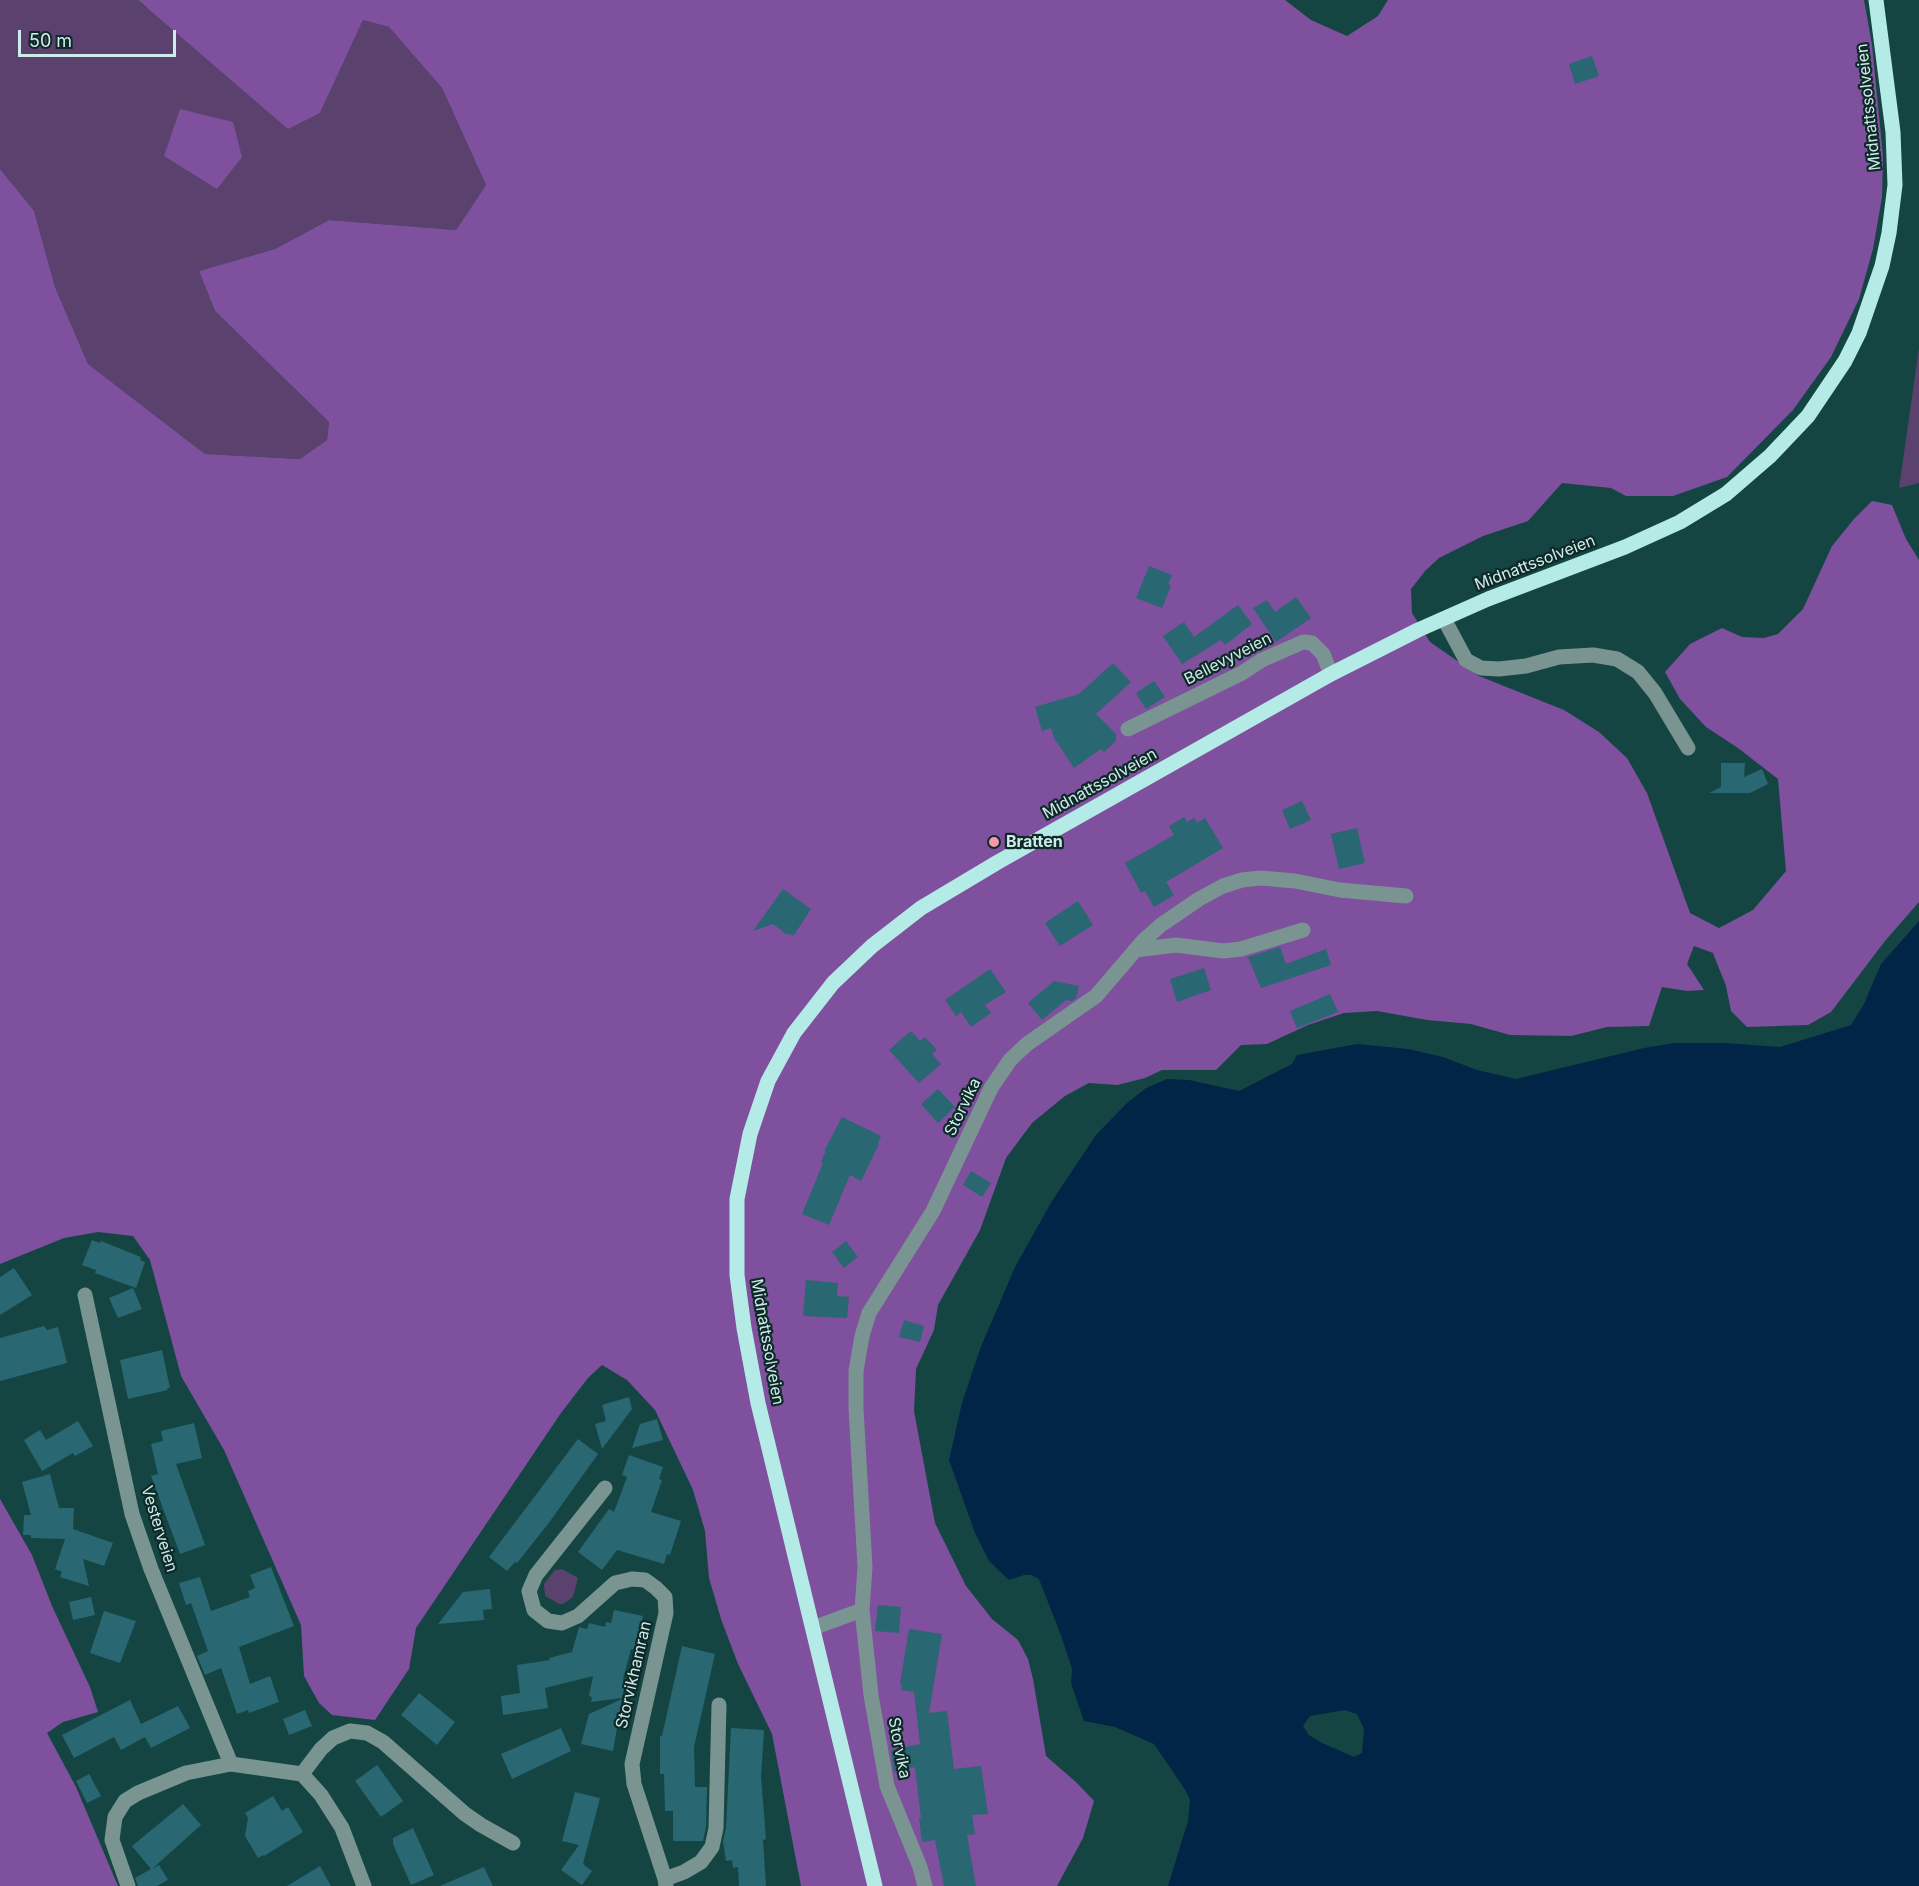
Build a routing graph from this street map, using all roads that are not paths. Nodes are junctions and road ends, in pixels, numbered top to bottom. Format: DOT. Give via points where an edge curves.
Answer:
graph roads {
  1 [pos="1876,0"];
  2 [pos="1444,619"];
  3 [pos="1332,674"];
  4 [pos="1128,729"];
  5 [pos="1688,748"];
  6 [pos="1406,896"];
  7 [pos="1303,930"];
  8 [pos="1135,950"];
  9 [pos="85,1295"];
  10 [pos="605,1488"];
  11 [pos="862,1610"];
  12 [pos="813,1628"];
  13 [pos="719,1705"];
  14 [pos="231,1764"];
  15 [pos="302,1774"];
  16 [pos="513,1843"];
  17 [pos="665,1882"];
  18 [pos="128,1886"];
  19 [pos="364,1886"];
  20 [pos="875,1886"];
  21 [pos="925,1886"];
  1 -- 2 [label="main road, Midnattssolveien" via="1893,132 1894,194 1874,293 1850,352 1827,390 1770,456 1726,494 1680,522"];
  2 -- 3 [label="main road, Midnattssolveien"];
  2 -- 5 [label="street" via="1466,660 1481,668 1526,666 1559,657 1593,655 1617,659 1638,672 1655,693"];
  3 -- 4 [label="street, Bellevyveien" via="1323,654 1312,643 1304,642"];
  3 -- 12 [label="main road, Midnattssolveien" via="921,908 833,983 794,1033 768,1081 750,1134 737,1198 737,1275 758,1403"];
  6 -- 8 [label="street, Storvika" via="1340,891 1295,881 1242,880 1190,905"];
  7 -- 8 [label="street" via="1241,949 1223,951 1176,945"];
  8 -- 11 [label="street, Storvika" via="1096,996 1010,1060 991,1088 933,1211 868,1313 856,1390 865,1567"];
  9 -- 14 [label="street, Vesterveien" via="132,1514"];
  10 -- 17 [label="street, Storvikhamran" via="536,1575 530,1591 534,1610 548,1621 562,1623 578,1616 615,1583 645,1580 665,1597 666,1613 632,1764 634,1784"];
  11 -- 12 [label="street"];
  11 -- 21 [label="street, Storvika" via="871,1695 887,1786"];
  12 -- 20 [label="main road, Midnattssolveien"];
  13 -- 17 [label="street, Storvikhamran" via="716,1828 712,1847 701,1862"];
  14 -- 15 [label="street"];
  14 -- 18 [label="street" via="186,1773 125,1802 115,1817 112,1840"];
  15 -- 16 [label="street" via="333,1738 350,1731 367,1734 383,1742 481,1826"];
  15 -- 19 [label="street" via="342,1828"];
}
